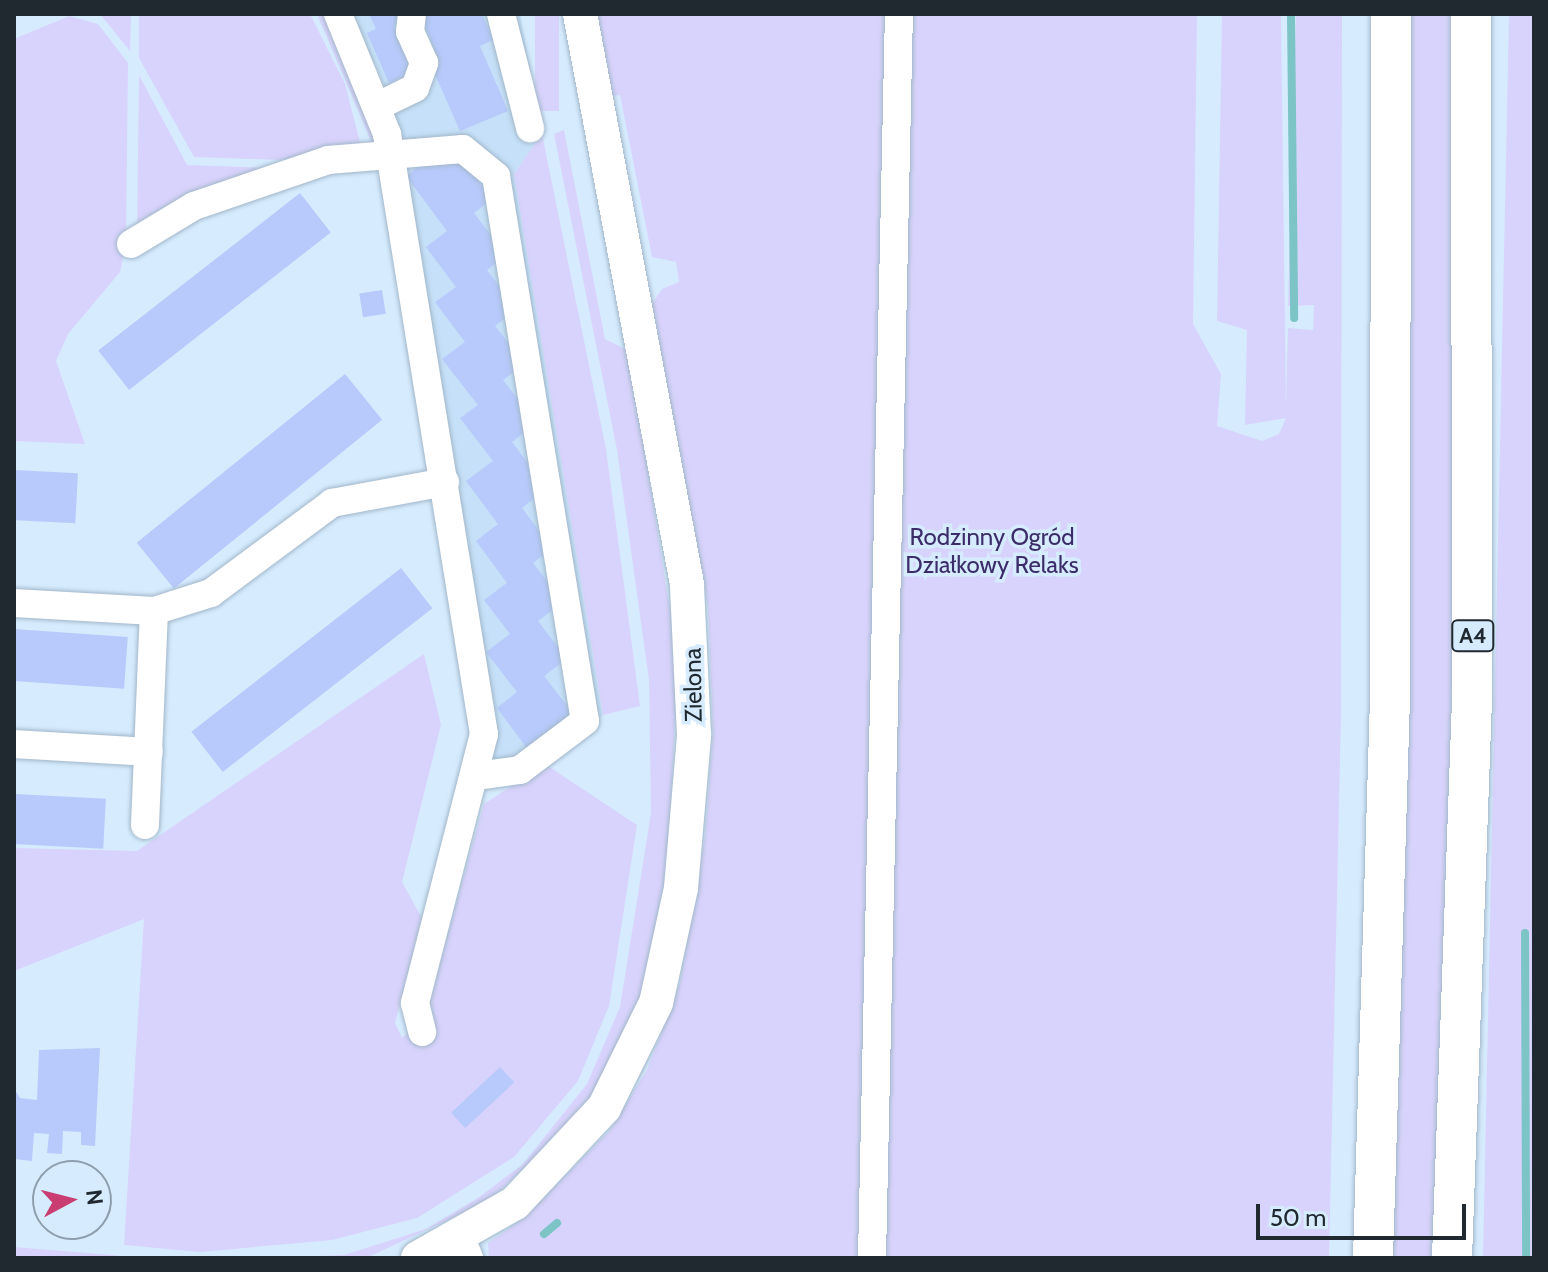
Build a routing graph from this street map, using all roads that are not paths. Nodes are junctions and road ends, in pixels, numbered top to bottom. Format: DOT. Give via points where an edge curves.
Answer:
graph roads {
  1 [pos="338,14"];
  2 [pos="412,14"];
  3 [pos="501,14"];
  4 [pos="580,14"];
  5 [pos="899,14"];
  6 [pos="1391,14"];
  7 [pos="1471,14"];
  8 [pos="380,105"];
  9 [pos="530,128"];
  10 [pos="390,156"];
  11 [pos="131,244"];
  12 [pos="445,482"];
  13 [pos="14,603"];
  14 [pos="154,611"];
  15 [pos="14,744"];
  16 [pos="149,752"];
  17 [pos="477,776"];
  18 [pos="145,825"];
  19 [pos="422,1032"];
  20 [pos="465,1248"];
  21 [pos="418,1258"];
  22 [pos="872,1258"];
  23 [pos="1373,1258"];
  24 [pos="1452,1258"];
  1 -- 8 [label="lane"];
  2 -- 8 [label="lane" via="410,32 424,63 415,88"];
  3 -- 9 [label="lane"];
  4 -- 20 [label="main road, Zielona" via="685,568 694,687 690,801 670,950 632,1061 556,1165"];
  5 -- 22 [label="lane"];
  6 -- 23 [label="highway" via="1390,729"];
  7 -- 24 [label="highway, A4" via="1472,668"];
  8 -- 10 [label="lane"];
  10 -- 11 [label="lane" via="281,173 194,206"];
  10 -- 12 [label="lane"];
  10 -- 17 [label="lane" via="463,149 496,176 504,192 585,721 520,770"];
  12 -- 14 [label="lane" via="332,503 211,593"];
  12 -- 17 [label="lane" via="484,734"];
  13 -- 14 [label="lane"];
  14 -- 16 [label="lane"];
  15 -- 16 [label="lane"];
  16 -- 18 [label="lane"];
  17 -- 19 [label="lane" via="415,1003"];
  20 -- 21 [label="main road, Zielona"];
}
